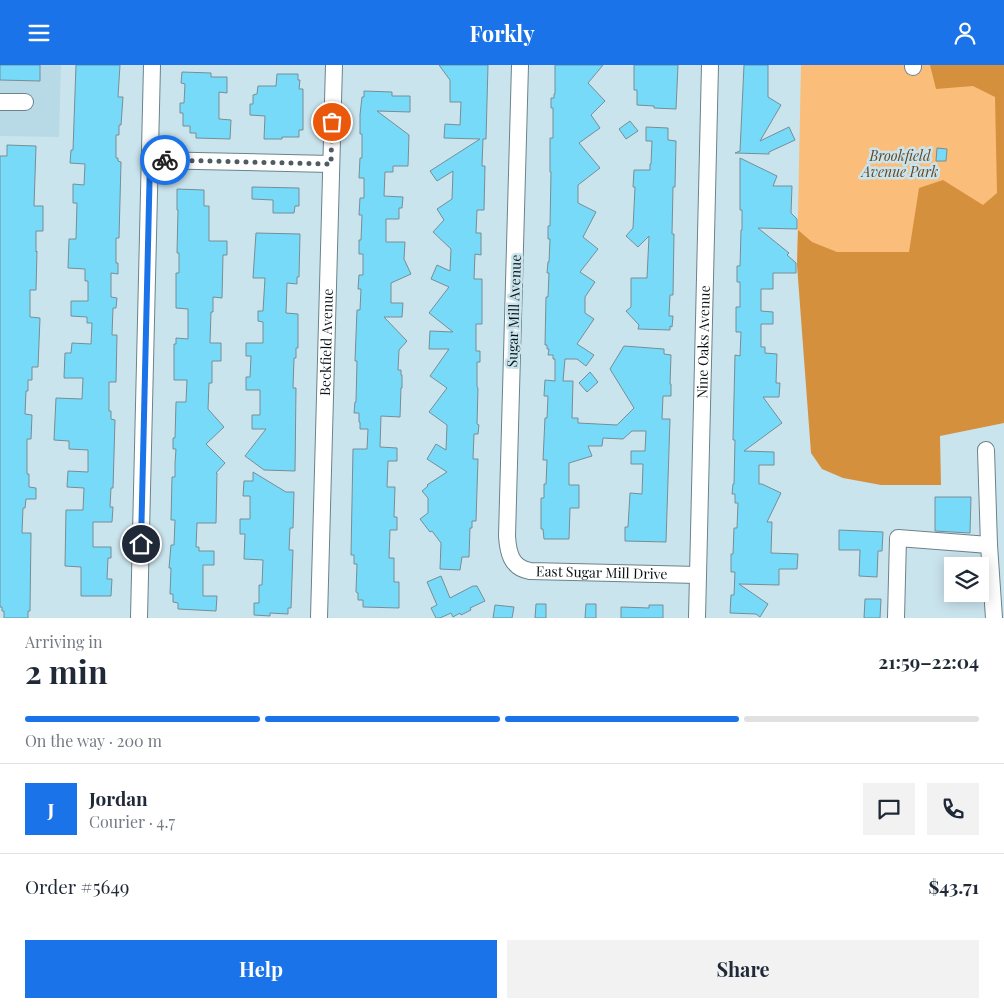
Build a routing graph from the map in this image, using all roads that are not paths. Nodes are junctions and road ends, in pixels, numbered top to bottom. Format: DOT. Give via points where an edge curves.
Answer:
graph roads {
  1 [pos="152,65"];
  2 [pos="334,65"];
  3 [pos="520,65"];
  4 [pos="710,65"];
  5 [pos="0,102"];
  6 [pos="25,102"];
  7 [pos="150,160"];
  8 [pos="331,164"];
  9 [pos="986,450"];
  10 [pos="989,545"];
  11 [pos="510,557"];
  12 [pos="698,575"];
  13 [pos="139,618"];
  14 [pos="319,618"];
  15 [pos="697,618"];
  16 [pos="896,618"];
  17 [pos="994,618"];
  1 -- 7 [label="street"];
  2 -- 8 [label="street, Beckfield Avenue"];
  3 -- 11 [label="street, Sugar Mill Avenue" via="507,536"];
  4 -- 12 [label="street, Nine Oaks Avenue"];
  5 -- 6 [label="street"];
  7 -- 8 [label="street"];
  7 -- 13 [label="street"];
  8 -- 14 [label="street, Beckfield Avenue"];
  9 -- 10 [label="street"];
  10 -- 16 [label="street" via="898,538"];
  10 -- 17 [label="street"];
  11 -- 12 [label="street, East Sugar Mill Drive" via="520,568 530,571"];
  12 -- 15 [label="street, Nine Oaks Avenue"];
}
